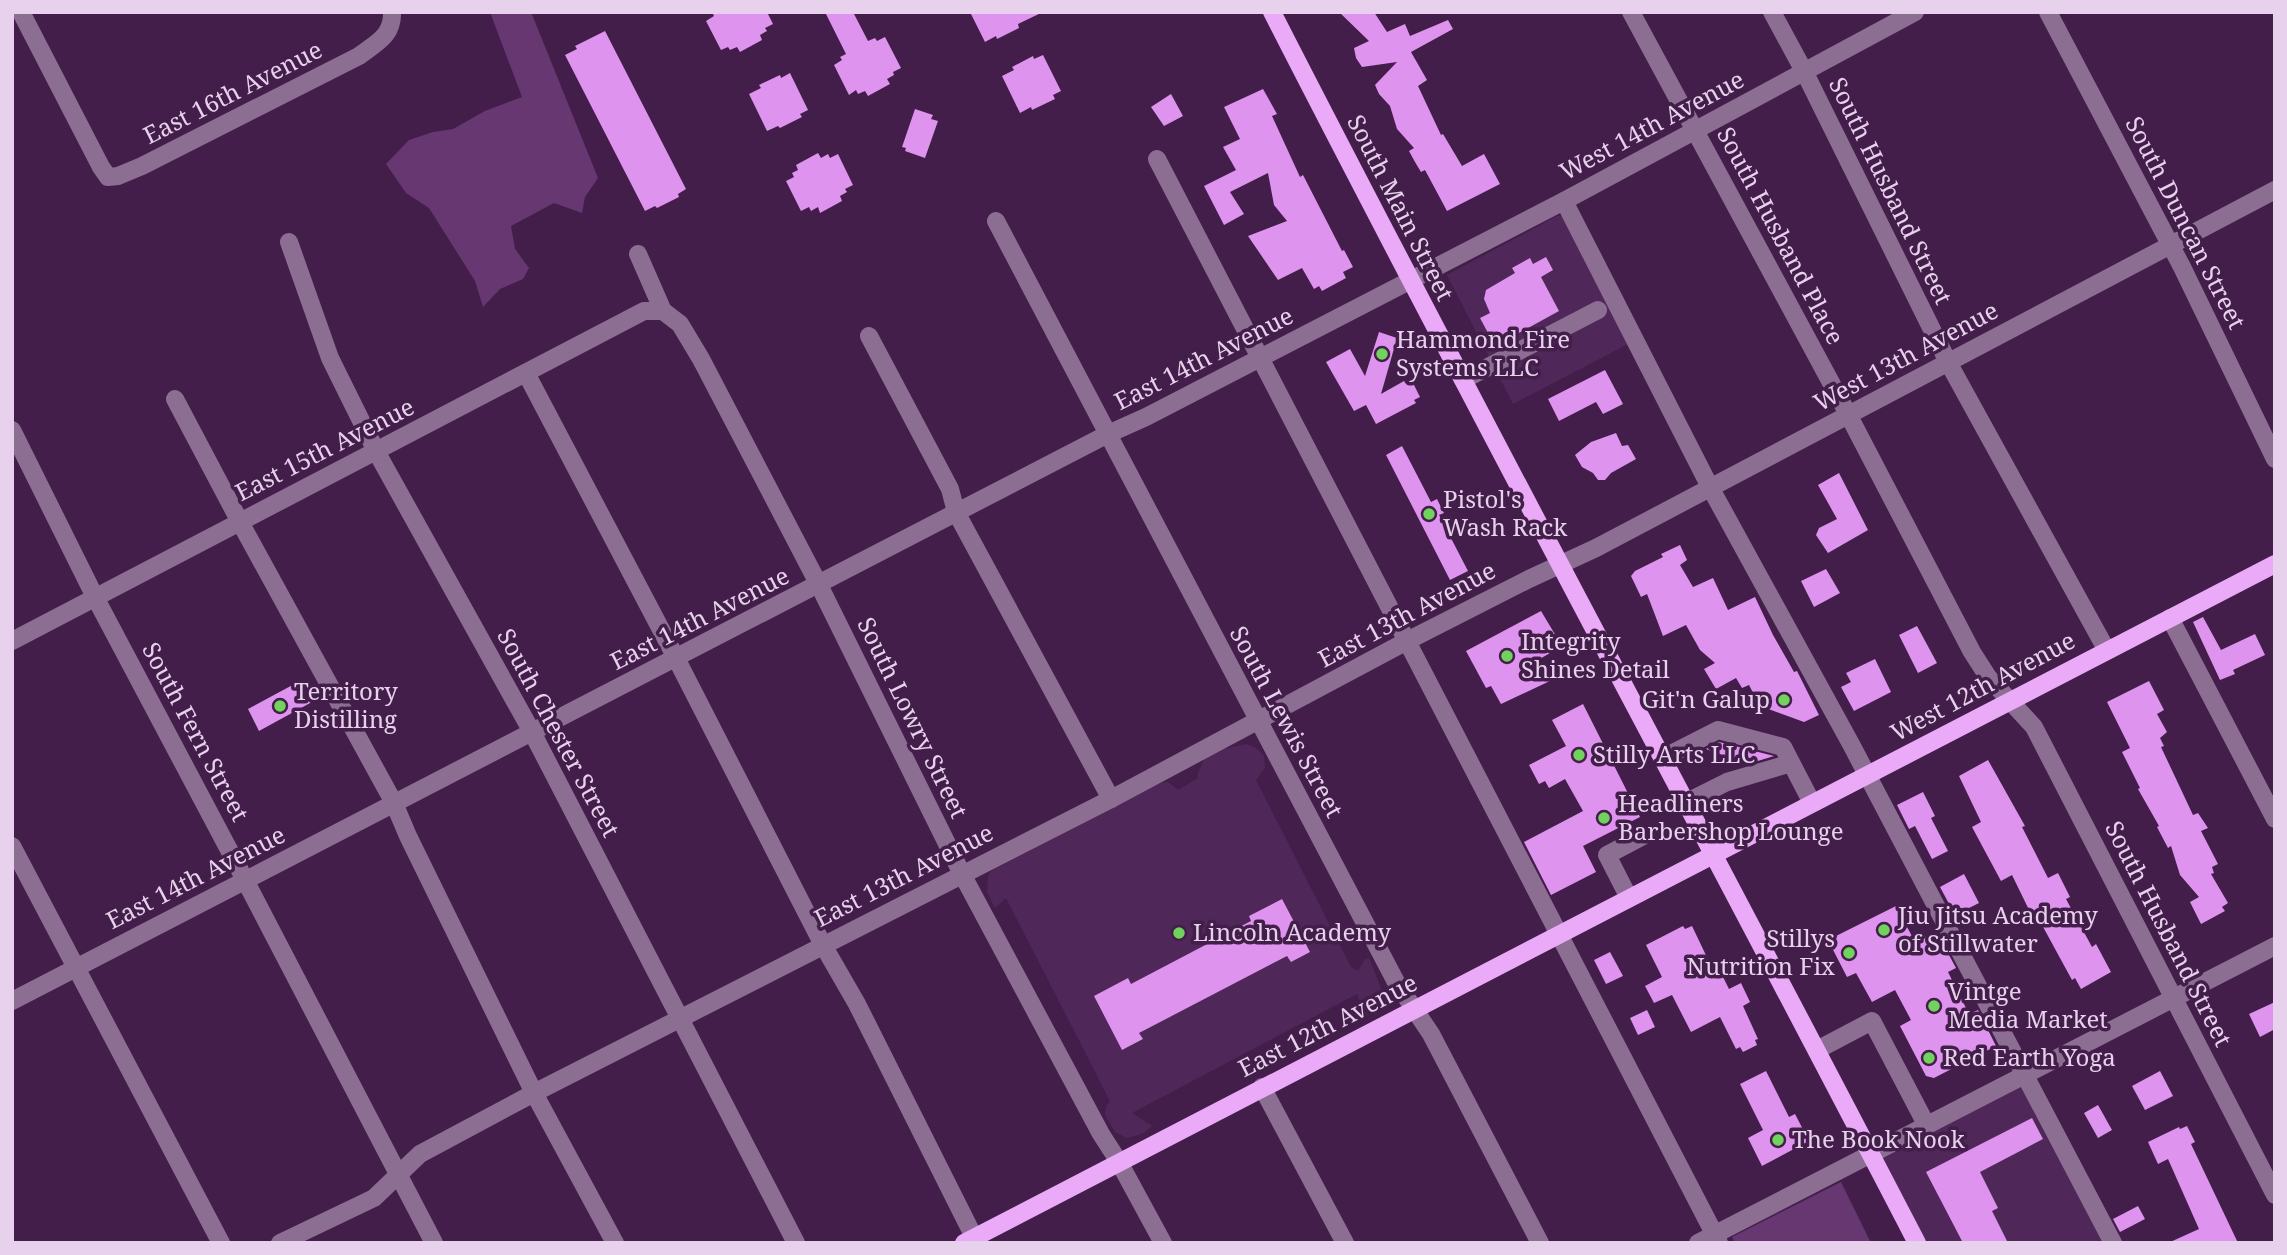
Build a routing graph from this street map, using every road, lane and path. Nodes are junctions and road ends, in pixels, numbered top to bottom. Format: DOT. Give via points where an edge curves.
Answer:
graph roads {
  1 [pos="21,12"];
  2 [pos="392,12"];
  3 [pos="1272,12"];
  4 [pos="1630,12"];
  5 [pos="1772,12"];
  6 [pos="1915,12"];
  7 [pos="2048,12"];
  8 [pos="1805,73"];
  9 [pos="1695,130"];
  10 [pos="1157,159"];
  11 [pos="2275,190"];
  12 [pos="1564,201"];
  13 [pos="996,221"];
  14 [pos="289,242"];
  15 [pos="2170,245"];
  16 [pos="638,254"];
  17 [pos="1409,280"];
  18 [pos="1598,310"];
  19 [pos="663,311"];
  20 [pos="869,336"];
  21 [pos="1261,358"];
  22 [pos="1948,362"];
  23 [pos="526,373"];
  24 [pos="1463,380"];
  25 [pos="175,399"];
  26 [pos="1849,416"];
  27 [pos="12,430"];
  28 [pos="1108,434"];
  29 [pos="376,451"];
  30 [pos="2275,459"];
  31 [pos="1710,487"];
  32 [pos="956,512"];
  33 [pos="240,522"];
  34 [pos="2275,564"];
  35 [pos="1560,566"];
  36 [pos="819,585"];
  37 [pos="95,597"];
  38 [pos="2170,618"];
  39 [pos="12,641"];
  40 [pos="1407,641"];
  41 [pos="2106,649"];
  42 [pos="676,658"];
  43 [pos="2010,701"];
  44 [pos="1258,721"];
  45 [pos="532,732"];
  46 [pos="1663,758"];
  47 [pos="1791,763"];
  48 [pos="1868,776"];
  49 [pos="1111,799"];
  50 [pos="1687,802"];
  51 [pos="394,803"];
  52 [pos="1812,803"];
  53 [pos="2275,819"];
  54 [pos="1643,836"];
  55 [pos="12,846"];
  56 [pos="1714,853"];
  57 [pos="962,874"];
  58 [pos="246,880"];
  59 [pos="1629,898"];
  60 [pos="1560,935"];
  61 [pos="823,945"];
  62 [pos="2275,946"];
  63 [pos="76,968"];
  64 [pos="2174,997"];
  65 [pos="12,1001"];
  66 [pos="1414,1010"];
  67 [pos="680,1018"];
  68 [pos="1817,1049"];
  69 [pos="2026,1075"];
  70 [pos="1262,1087"];
  71 [pos="534,1093"];
  72 [pos="1927,1126"];
  73 [pos="1872,1153"];
  74 [pos="1119,1162"];
  75 [pos="398,1175"];
  76 [pos="2275,1195"];
  77 [pos="1717,1238"];
  78 [pos="971,1241"];
  79 [pos="221,1243"];
  80 [pos="280,1243"];
  81 [pos="434,1243"];
  82 [pos="615,1243"];
  83 [pos="796,1243"];
  84 [pos="1163,1243"];
  85 [pos="1345,1243"];
  86 [pos="1540,1243"];
  87 [pos="1698,1243"];
  88 [pos="1917,1243"];
  89 [pos="2113,1243"];
  1 -- 2 [label="street, East 16th Avenue" via="108,177 359,56 388,33"];
  3 -- 17 [label="main road, South Main Street"];
  4 -- 9 [label="street, South Husband Place"];
  5 -- 8 [label="street, South Husband Street"];
  6 -- 8 [label="street, West 14th Avenue"];
  7 -- 15 [label="street, South Duncan Street"];
  8 -- 9 [label="street, West 14th Avenue"];
  8 -- 22 [label="street, South Husband Street"];
  9 -- 12 [label="street, West 14th Avenue"];
  9 -- 26 [label="street, South Husband Place"];
  10 -- 21 [label="street"];
  11 -- 15 [label="street, West 13th Avenue"];
  12 -- 17 [label="street, West 14th Avenue"];
  12 -- 31 [label="street"];
  13 -- 28 [label="street, South Lewis Street"];
  14 -- 29 [label="street, South Chester Street" via="330,358"];
  15 -- 22 [label="street, West 13th Avenue"];
  15 -- 30 [label="street, South Duncan Street"];
  16 -- 19 [label="street, South Lowry Street"];
  17 -- 21 [label="street, East 14th Avenue"];
  17 -- 24 [label="main road, South Main Street"];
  18 -- 24 [label="street"];
  19 -- 23 [label="street, East 15th Avenue" via="644,311"];
  19 -- 36 [label="street, South Lowry Street" via="680,324 701,359"];
  20 -- 32 [label="street" via="950,489"];
  21 -- 28 [label="street, East 14th Avenue"];
  21 -- 40 [label="street"];
  22 -- 26 [label="street, West 13th Avenue"];
  22 -- 41 [label="street, South Husband Street"];
  23 -- 29 [label="street, East 15th Avenue"];
  23 -- 42 [label="street"];
  24 -- 35 [label="main road, South Main Street"];
  25 -- 33 [label="street"];
  26 -- 31 [label="street, West 13th Avenue"];
  26 -- 43 [label="street, South Husband Place" via="1972,652"];
  27 -- 37 [label="street, South Fern Street"];
  28 -- 32 [label="street, East 14th Avenue"];
  28 -- 44 [label="street, South Lewis Street"];
  29 -- 33 [label="street, East 15th Avenue"];
  29 -- 45 [label="street, South Chester Street"];
  31 -- 35 [label="street, West 13th Avenue"];
  31 -- 48 [label="street"];
  32 -- 36 [label="street, East 14th Avenue"];
  32 -- 49 [label="street"];
  33 -- 37 [label="street, East 15th Avenue"];
  33 -- 51 [label="street"];
  34 -- 38 [label="main road, West 12th Avenue"];
  35 -- 40 [label="street, East 13th Avenue"];
  35 -- 46 [label="main road, South Main Street"];
  36 -- 42 [label="street, East 14th Avenue"];
  36 -- 57 [label="street, South Lowry Street"];
  37 -- 39 [label="street, East 15th Avenue"];
  37 -- 58 [label="street, South Fern Street"];
  38 -- 41 [label="main road, West 12th Avenue"];
  38 -- 53 [label="street"];
  40 -- 44 [label="street, East 13th Avenue"];
  40 -- 60 [label="street"];
  41 -- 43 [label="main road, West 12th Avenue"];
  42 -- 45 [label="street, East 14th Avenue"];
  42 -- 61 [label="street"];
  43 -- 48 [label="main road, West 12th Avenue"];
  43 -- 64 [label="street, South Husband Street" via="2034,727"];
  44 -- 49 [label="street, East 13th Avenue"];
  44 -- 66 [label="street, South Lewis Street"];
  45 -- 51 [label="street, East 14th Avenue"];
  45 -- 67 [label="street, South Chester Street"];
  46 -- 47 [label="street" via="1718,730 1783,747"];
  46 -- 50 [label="main road, South Main Street"];
  47 -- 50 [label="street" via="1727,782"];
  47 -- 52 [label="street"];
  48 -- 52 [label="main road, West 12th Avenue"];
  48 -- 69 [label="street"];
  49 -- 57 [label="street, East 13th Avenue"];
  50 -- 56 [label="main road, South Main Street"];
  51 -- 58 [label="street, East 14th Avenue"];
  51 -- 71 [label="street"];
  52 -- 56 [label="main road, West 12th Avenue"];
  54 -- 59 [label="street" via="1607,855"];
  55 -- 63 [label="street"];
  56 -- 59 [label="main road, East 12th Avenue"];
  56 -- 68 [label="main road, South Main Street"];
  57 -- 61 [label="street, East 13th Avenue"];
  57 -- 74 [label="street, South Lowry Street"];
  58 -- 63 [label="street, East 14th Avenue"];
  58 -- 75 [label="street, South Fern Street"];
  59 -- 60 [label="main road, East 12th Avenue"];
  60 -- 66 [label="main road, East 12th Avenue"];
  60 -- 77 [label="street"];
  61 -- 67 [label="street, East 13th Avenue"];
  61 -- 78 [label="street" via="857,1004"];
  62 -- 64 [label="street"];
  63 -- 65 [label="street, East 14th Avenue"];
  63 -- 79 [label="street"];
  64 -- 69 [label="street"];
  64 -- 76 [label="street, South Husband Street"];
  66 -- 70 [label="main road, East 12th Avenue"];
  66 -- 86 [label="street, South Lewis Street" via="1431,1034"];
  67 -- 71 [label="street, East 13th Avenue"];
  67 -- 83 [label="street, South Chester Street"];
  68 -- 72 [label="street" via="1872,1021"];
  68 -- 73 [label="main road, South Main Street"];
  69 -- 72 [label="street"];
  69 -- 89 [label="street"];
  70 -- 74 [label="main road, East 12th Avenue"];
  70 -- 85 [label="street"];
  71 -- 75 [label="street, East 13th Avenue" via="420,1154"];
  71 -- 82 [label="street"];
  72 -- 73 [label="street"];
  73 -- 77 [label="street"];
  73 -- 88 [label="main road, South Main Street"];
  74 -- 78 [label="main road, East 12th Avenue"];
  74 -- 84 [label="street, South Lowry Street"];
  75 -- 80 [label="street, East 13th Avenue" via="374,1198"];
  75 -- 81 [label="street, South Fern Street"];
  77 -- 87 [label="street"];
}
